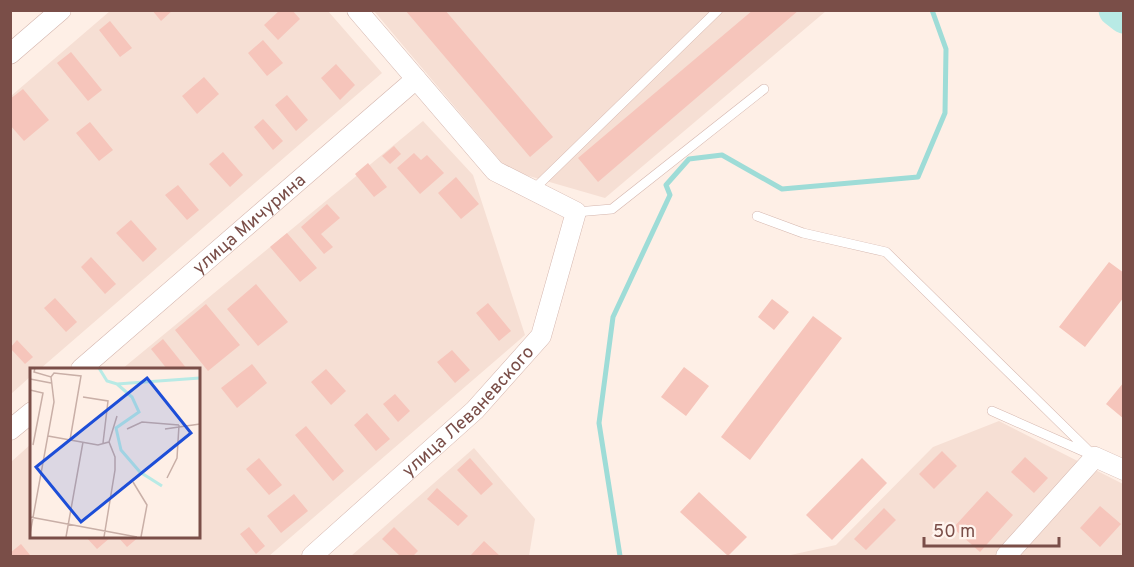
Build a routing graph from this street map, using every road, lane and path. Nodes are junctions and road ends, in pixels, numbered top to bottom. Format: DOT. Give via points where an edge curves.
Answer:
graph roads {
  1 [pos="61,10"];
  2 [pos="357,10"];
  3 [pos="718,10"];
  4 [pos="10,54"];
  5 [pos="416,79"];
  6 [pos="764,89"];
  7 [pos="533,190"];
  8 [pos="576,212"];
  9 [pos="757,216"];
  10 [pos="82,368"];
  11 [pos="993,411"];
  12 [pos="30,414"];
  13 [pos="10,430"];
  14 [pos="1095,457"];
  15 [pos="1124,470"];
  16 [pos="312,556"];
  17 [pos="1006,556"];
  1 -- 4 [label="street"];
  2 -- 5 [label="street"];
  3 -- 7 [label="lane"];
  5 -- 7 [label="street" via="495,171"];
  5 -- 10 [label="street, улица Мичурина"];
  6 -- 8 [label="lane" via="612,209"];
  7 -- 8 [label="street"];
  8 -- 16 [label="street, улица Леваневского" via="541,336 475,410"];
  9 -- 14 [label="lane" via="804,233 886,252"];
  11 -- 14 [label="lane"];
  12 -- 13 [label="street"];
  14 -- 15 [label="street"];
  14 -- 17 [label="street"];
}
